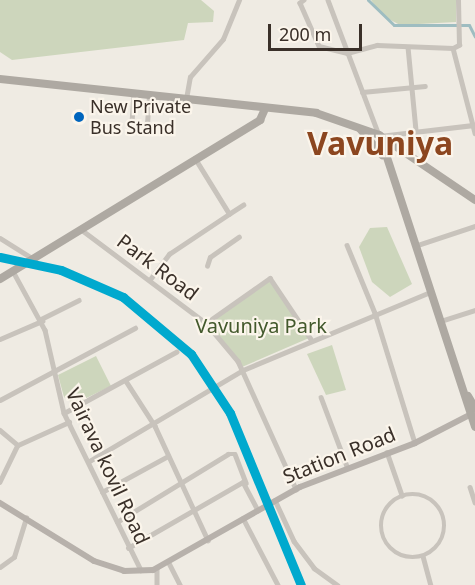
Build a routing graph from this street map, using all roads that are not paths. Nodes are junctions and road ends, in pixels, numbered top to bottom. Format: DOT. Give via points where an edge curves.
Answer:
graph roads {
  1 [pos="239,0"];
  2 [pos="304,0"];
  3 [pos="328,0"];
  4 [pos="458,0"];
  5 [pos="408,47"];
  6 [pos="453,48"];
  7 [pos="347,52"];
  8 [pos="0,79"];
  9 [pos="411,85"];
  10 [pos="425,86"];
  11 [pos="362,92"];
  12 [pos="134,94"];
  13 [pos="149,96"];
  14 [pos="186,99"];
  15 [pos="255,108"];
  16 [pos="265,109"];
  17 [pos="282,110"];
  18 [pos="474,125"];
  19 [pos="251,126"];
  20 [pos="416,130"];
  21 [pos="238,133"];
  22 [pos="475,133"];
  23 [pos="376,137"];
  24 [pos="385,152"];
  25 [pos="401,153"];
  26 [pos="195,159"];
  27 [pos="475,200"];
  28 [pos="243,205"];
  29 [pos="229,214"];
  30 [pos="475,226"];
  31 [pos="82,230"];
  32 [pos="239,237"];
  33 [pos="0,238"];
  34 [pos="347,245"];
  35 [pos="414,247"];
  36 [pos="34,260"];
  37 [pos="207,266"];
  38 [pos="14,273"];
  39 [pos="151,278"];
  40 [pos="0,279"];
  41 [pos="430,292"];
  42 [pos="79,300"];
  43 [pos="475,310"];
  44 [pos="375,313"];
  45 [pos="41,320"];
  46 [pos="441,321"];
  47 [pos="206,323"];
  48 [pos="135,328"];
  49 [pos="0,339"];
  50 [pos="311,339"];
  51 [pos="176,352"];
  52 [pos="243,370"];
  53 [pos="52,374"];
  54 [pos="126,381"];
  55 [pos="321,397"];
  56 [pos="0,400"];
  57 [pos="473,412"];
  58 [pos="64,413"];
  59 [pos="69,422"];
  60 [pos="154,426"];
  61 [pos="475,427"];
  62 [pos="0,430"];
  63 [pos="416,443"];
  64 [pos="18,445"];
  65 [pos="387,452"];
  66 [pos="168,456"];
  67 [pos="88,462"];
  68 [pos="347,466"];
  69 [pos="180,480"];
  70 [pos="0,482"];
  71 [pos="246,483"];
  72 [pos="470,487"];
  73 [pos="296,489"];
  74 [pos="102,492"];
  75 [pos="402,495"];
  76 [pos="275,500"];
  77 [pos="475,502"];
  78 [pos="0,503"];
  79 [pos="194,509"];
  80 [pos="258,510"];
  81 [pos="26,518"];
  82 [pos="243,518"];
  83 [pos="117,522"];
  84 [pos="208,540"];
  85 [pos="128,548"];
  86 [pos="423,556"];
  87 [pos="169,563"];
  88 [pos="0,567"];
  89 [pos="157,569"];
  90 [pos="141,570"];
  91 [pos="157,585"];
  92 [pos="180,585"];
  93 [pos="278,585"];
  94 [pos="337,585"];
  95 [pos="431,585"];
  1 -- 14 [label="street" via="223,39 190,76"];
  2 -- 7 [label="street" via="300,3 319,46"];
  3 -- 7 [label="street"];
  4 -- 6 [label="street" via="459,45"];
  5 -- 6 [label="street"];
  5 -- 7 [label="street" via="361,46"];
  5 -- 9 [label="street"];
  6 -- 18 [label="street"];
  7 -- 11 [label="street"];
  8 -- 12 [label="highway"];
  9 -- 10 [label="street"];
  9 -- 11 [label="street"];
  9 -- 20 [label="street"];
  11 -- 23 [label="street"];
  12 -- 13 [label="highway"];
  12 -- 13 [label="street" via="132,125 147,124"];
  13 -- 14 [label="highway"];
  14 -- 15 [label="highway"];
  15 -- 16 [label="highway"];
  15 -- 21 [label="highway"];
  16 -- 17 [label="highway"];
  16 -- 19 [label="highway"];
  17 -- 19 [label="highway"];
  17 -- 23 [label="highway" via="316,113"];
  18 -- 20 [label="street"];
  18 -- 22 [label="street"];
  19 -- 21 [label="highway"];
  20 -- 23 [label="street"];
  21 -- 26 [label="highway"];
  23 -- 24 [label="highway"];
  23 -- 24 [label="highway"];
  23 -- 25 [label="highway"];
  24 -- 25 [label="highway"];
  24 -- 35 [label="highway"];
  25 -- 27 [label="highway"];
  26 -- 29 [label="street"];
  26 -- 31 [label="highway"];
  28 -- 29 [label="street"];
  29 -- 39 [label="street" via="169,254"];
  30 -- 35 [label="street"];
  31 -- 36 [label="highway"];
  31 -- 39 [label="street, Park Road"];
  32 -- 37 [label="street" via="210,257"];
  33 -- 36 [label="street"];
  34 -- 44 [label="street"];
  35 -- 41 [label="highway"];
  36 -- 38 [label="highway"];
  38 -- 40 [label="highway"];
  38 -- 45 [label="street, Vairava kovil Road"];
  39 -- 47 [label="street, Park Road"];
  41 -- 44 [label="street"];
  41 -- 46 [label="highway"];
  42 -- 45 [label="street"];
  43 -- 46 [label="street"];
  44 -- 50 [label="street"];
  44 -- 63 [label="street"];
  45 -- 49 [label="street"];
  45 -- 53 [label="street, Vairava kovil Road"];
  46 -- 57 [label="highway"];
  47 -- 50 [label="street" via="270,279"];
  47 -- 52 [label="street, Park Road"];
  48 -- 53 [label="street"];
  50 -- 52 [label="street"];
  51 -- 54 [label="street"];
  52 -- 60 [label="street"];
  52 -- 73 [label="street, Park Road"];
  53 -- 56 [label="street"];
  53 -- 58 [label="street, Vairava kovil Road"];
  54 -- 58 [label="street"];
  54 -- 60 [label="street"];
  55 -- 68 [label="street"];
  57 -- 61 [label="highway"];
  57 -- 63 [label="main road, Station Road"];
  58 -- 59 [label="street, Vairava kovil Road"];
  59 -- 64 [label="street"];
  59 -- 67 [label="street, Vairava kovil Road"];
  60 -- 66 [label="street"];
  60 -- 67 [label="street"];
  62 -- 64 [label="street"];
  63 -- 65 [label="main road, Station Road"];
  64 -- 70 [label="street"];
  65 -- 68 [label="main road, Station Road"];
  65 -- 75 [label="street"];
  66 -- 69 [label="street"];
  66 -- 74 [label="street"];
  67 -- 74 [label="street, Vairava kovil Road"];
  68 -- 73 [label="main road, Station Road"];
  69 -- 71 [label="street" via="232,453"];
  69 -- 79 [label="street"];
  69 -- 83 [label="street"];
  71 -- 79 [label="street"];
  71 -- 80 [label="street"];
  72 -- 77 [label="street"];
  73 -- 76 [label="main road, Station Road"];
  74 -- 83 [label="street, Vairava kovil Road"];
  75 -- 86 [label="street" via="422,495 443,515 439,544"];
  75 -- 86 [label="street" via="385,509 381,531 400,556"];
  76 -- 80 [label="main road, Station Road"];
  76 -- 94 [label="street" via="294,541 314,568"];
  78 -- 81 [label="main road, Station Road"];
  79 -- 84 [label="street"];
  79 -- 85 [label="street"];
  80 -- 82 [label="main road, Station Road"];
  81 -- 88 [label="street" via="14,557"];
  81 -- 90 [label="main road, Station Road" via="94,561"];
  82 -- 84 [label="main road, Station Road"];
  82 -- 93 [label="street"];
  83 -- 85 [label="street, Vairava kovil Road"];
  84 -- 87 [label="main road, Station Road"];
  85 -- 90 [label="street, Vairava kovil Road"];
  86 -- 95 [label="street"];
  87 -- 89 [label="main road, Station Road"];
  87 -- 92 [label="street"];
  89 -- 90 [label="main road, Station Road"];
  89 -- 91 [label="street"];
}
